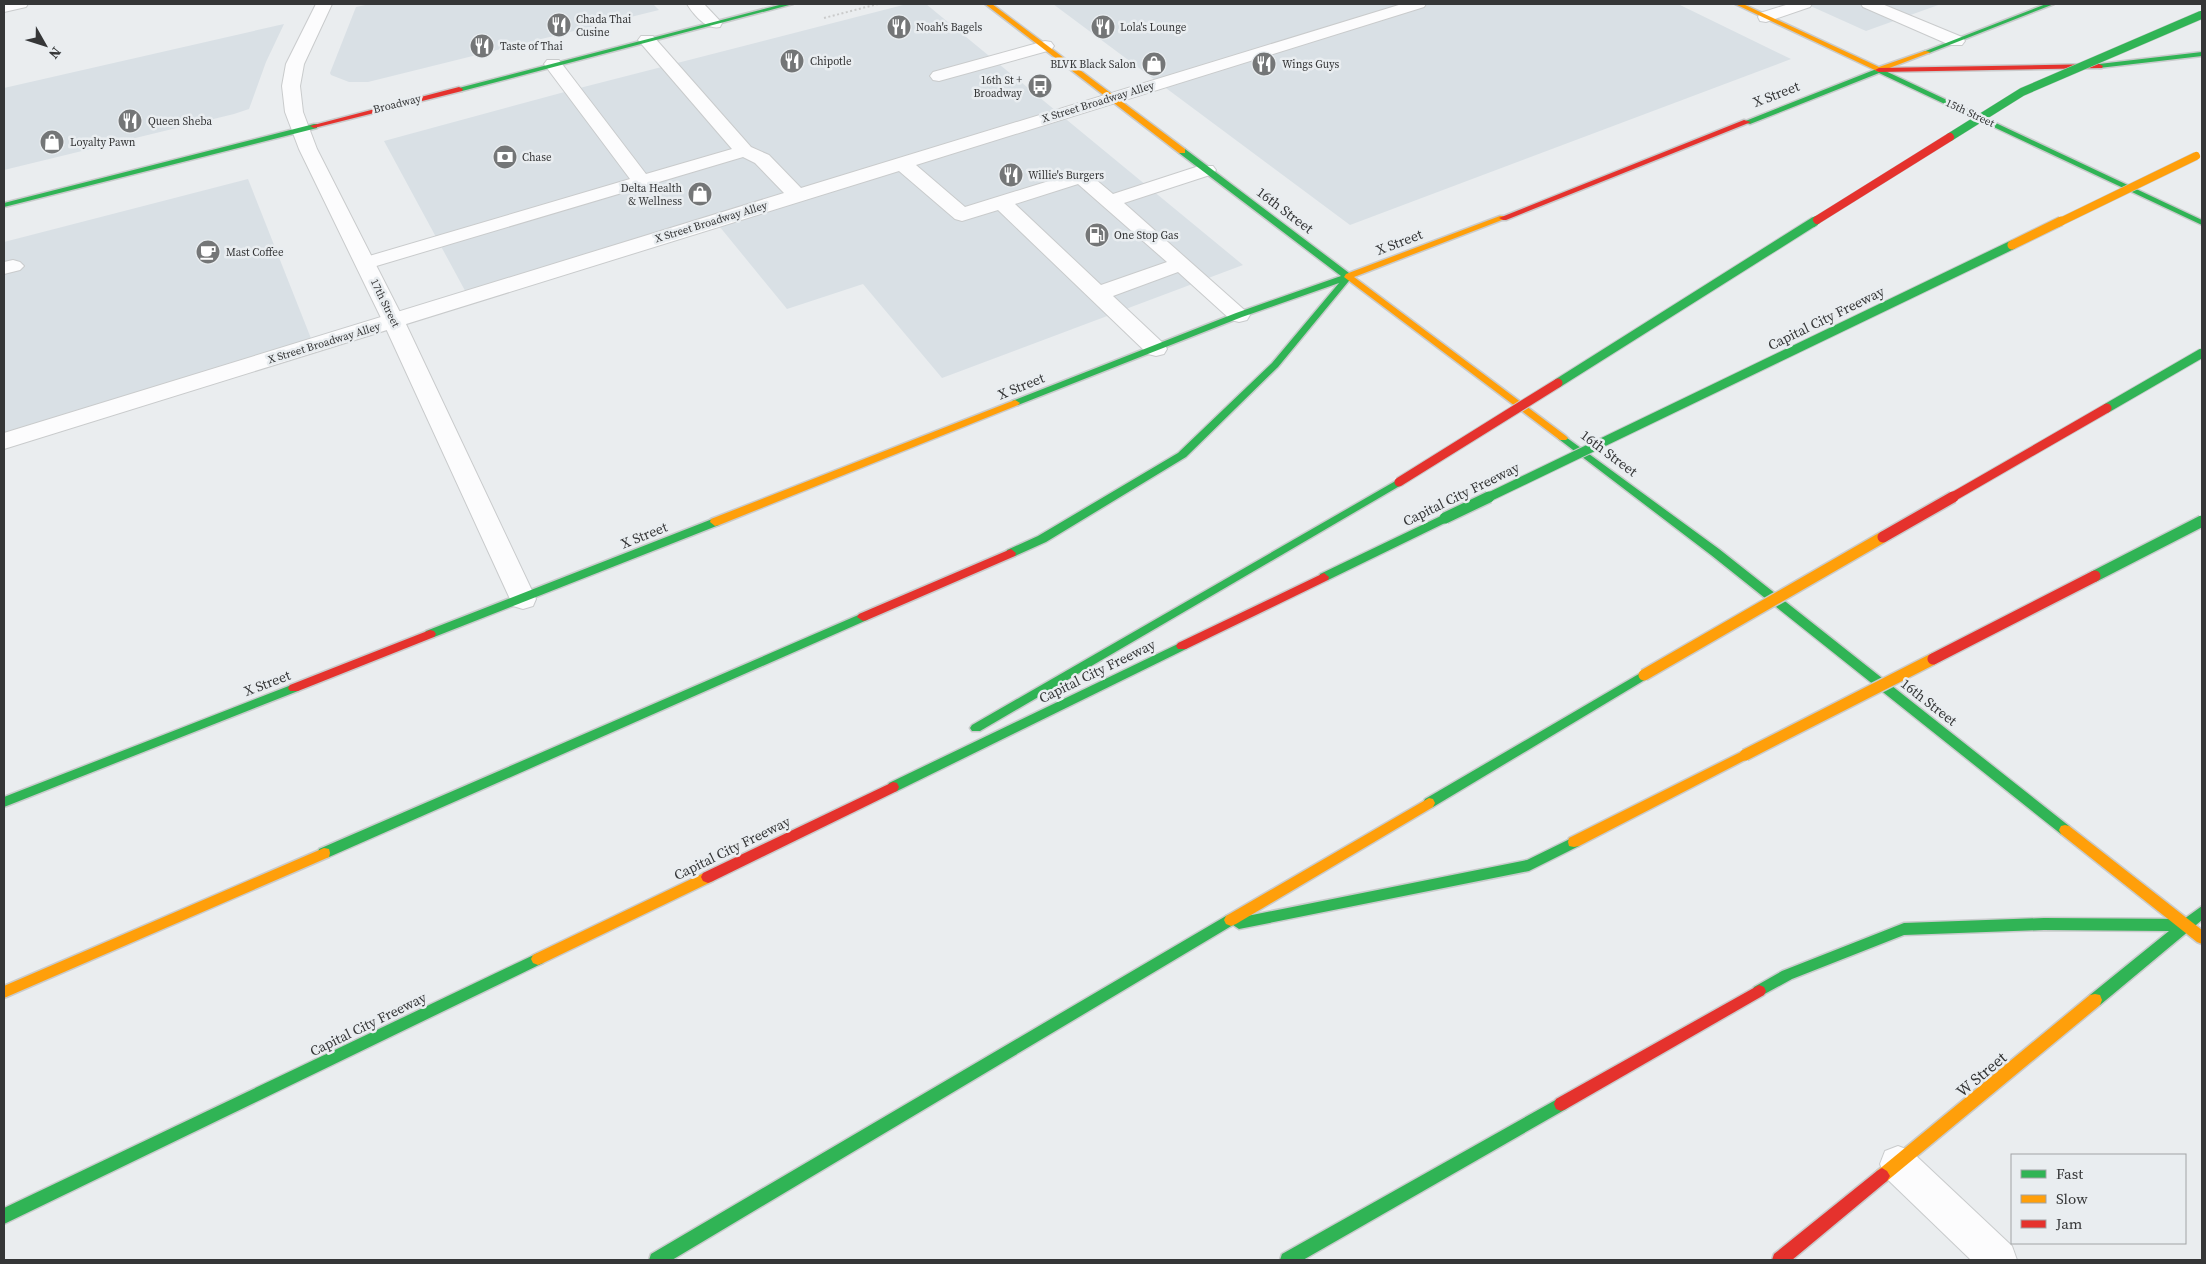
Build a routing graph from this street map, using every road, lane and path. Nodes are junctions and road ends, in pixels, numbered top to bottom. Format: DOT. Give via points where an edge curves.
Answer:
graph roads {
  1 [pos="20,4"];
  2 [pos="324,4"];
  3 [pos="695,4"];
  4 [pos="790,4"];
  5 [pos="994,4"];
  6 [pos="1418,4"];
  7 [pos="1738,4"];
  8 [pos="1804,4"];
  9 [pos="1869,4"];
  10 [pos="2040,5"];
  11 [pos="4,7"];
  12 [pos="2202,14"];
  13 [pos="1766,17"];
  14 [pos="714,23"];
  15 [pos="647,40"];
  16 [pos="1956,41"];
  17 [pos="1045,46"];
  18 [pos="2202,54"];
  19 [pos="553,64"];
  20 [pos="1879,70"];
  21 [pos="939,76"];
  22 [pos="1111,98"];
  23 [pos="300,129"];
  24 [pos="744,151"];
  25 [pos="2199,154"];
  26 [pos="902,163"];
  27 [pos="1206,170"];
  28 [pos="642,181"];
  29 [pos="796,196"];
  30 [pos="1110,201"];
  31 [pos="1001,202"];
  32 [pos="4,205"];
  33 [pos="2202,223"];
  34 [pos="366,263"];
  35 [pos="1181,264"];
  36 [pos="1348,277"];
  37 [pos="1098,294"];
  38 [pos="1239,315"];
  39 [pos="394,322"];
  40 [pos="1156,348"];
  41 [pos="2202,353"];
  42 [pos="4,441"];
  43 [pos="2202,521"];
  44 [pos="523,599"];
  45 [pos="963,736"];
  46 [pos="920,761"];
  47 [pos="4,802"];
  48 [pos="783,840"];
  49 [pos="2202,912"];
  50 [pos="2186,925"];
  51 [pos="1218,928"];
  52 [pos="2202,938"];
  53 [pos="4,992"];
  54 [pos="1898,1164"];
  55 [pos="4,1216"];
  56 [pos="657,1260"];
  57 [pos="1288,1260"];
  58 [pos="1780,1260"];
  59 [pos="1998,1260"];
  1 -- 11 [label="street"];
  2 -- 23 [label="street, 17th Street" via="295,64 292,78 291,98"];
  3 -- 14 [label="street"];
  4 -- 14 [label="main road, Broadway"];
  5 -- 17 [label="main road, 16th Street"];
  6 -- 22 [label="street, X Street Broadway Alley" via="1368,12"];
  7 -- 13 [label="main road, 15th Street"];
  8 -- 13 [label="street"];
  9 -- 16 [label="street"];
  10 -- 16 [label="main road, X Street"];
  12 -- 45 [label="main road, bridge" via="2022,92 1400,482"];
  13 -- 20 [label="main road, 15th Street"];
  14 -- 15 [label="main road, Broadway"];
  15 -- 19 [label="main road, Broadway"];
  15 -- 24 [label="street"];
  16 -- 20 [label="main road, X Street"];
  17 -- 21 [label="street"];
  17 -- 22 [label="main road, 16th Street"];
  18 -- 20 [label="main road" via="2100,67"];
  19 -- 23 [label="main road, Broadway"];
  19 -- 28 [label="street"];
  20 -- 33 [label="main road, 15th Street"];
  20 -- 36 [label="main road, X Street"];
  22 -- 26 [label="street, X Street Broadway Alley"];
  22 -- 27 [label="main road, 16th Street"];
  23 -- 32 [label="main road, Broadway"];
  23 -- 34 [label="street, 17th Street"];
  24 -- 28 [label="street"];
  24 -- 29 [label="street" via="762,159"];
  25 -- 48 [label="main road, Capital City Freeway, bridge"];
  26 -- 29 [label="street, X Street Broadway Alley"];
  26 -- 31 [label="street" via="962,215"];
  27 -- 30 [label="street"];
  27 -- 36 [label="main road, 16th Street"];
  28 -- 34 [label="street"];
  29 -- 39 [label="street, X Street Broadway Alley"];
  30 -- 31 [label="street" via="1081,177"];
  30 -- 35 [label="street"];
  31 -- 37 [label="street"];
  34 -- 39 [label="street, 17th Street"];
  35 -- 37 [label="street"];
  35 -- 38 [label="street"];
  36 -- 38 [label="main road, X Street"];
  36 -- 50 [label="main road, 16th Street" via="1715,552"];
  36 -- 53 [label="main road" via="1275,365 1182,455 1042,538"];
  37 -- 40 [label="street"];
  38 -- 40 [label="main road, X Street"];
  39 -- 42 [label="street, X Street Broadway Alley"];
  39 -- 44 [label="street, 17th Street"];
  40 -- 44 [label="main road, X Street"];
  41 -- 51 [label="main road, bridge" via="1644,675"];
  43 -- 51 [label="main road, bridge" via="1529,864"];
  44 -- 47 [label="main road, X Street"];
  46 -- 48 [label="main road"];
  48 -- 55 [label="main road, Capital City Freeway"];
  49 -- 50 [label="main road, W Street"];
  50 -- 52 [label="main road, 16th Street"];
  50 -- 54 [label="main road, W Street"];
  50 -- 57 [label="main road" via="2044,924 1904,929 1787,975"];
  51 -- 56 [label="main road"];
  54 -- 58 [label="main road, W Street"];
  54 -- 59 [label="street"];
}
